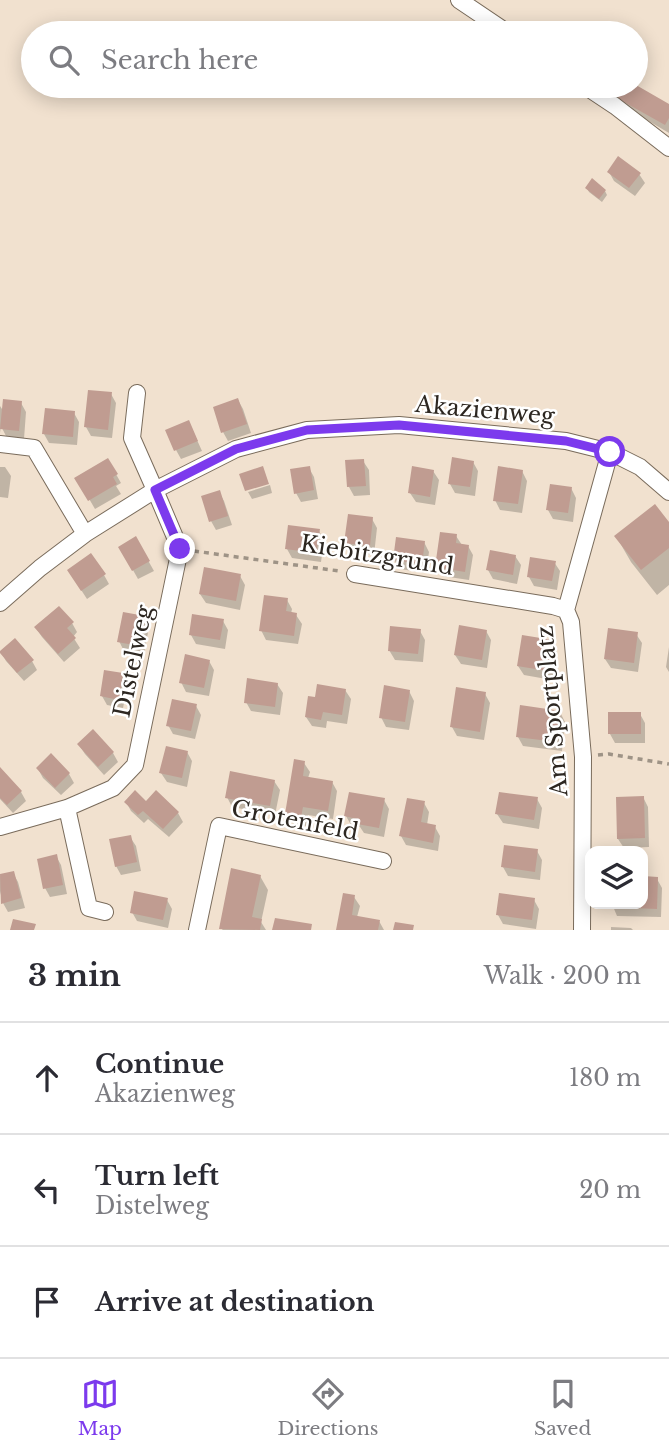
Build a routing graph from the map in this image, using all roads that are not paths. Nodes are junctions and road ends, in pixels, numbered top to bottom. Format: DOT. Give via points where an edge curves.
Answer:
graph roads {
  1 [pos="459,0"];
  2 [pos="490,21"];
  3 [pos="603,98"];
  4 [pos="669,148"];
  5 [pos="137,393"];
  6 [pos="0,444"];
  7 [pos="610,452"];
  8 [pos="155,490"];
  9 [pos="669,492"];
  10 [pos="85,534"];
  11 [pos="355,574"];
  12 [pos="0,603"];
  13 [pos="566,610"];
  14 [pos="67,808"];
  15 [pos="0,827"];
  16 [pos="383,861"];
  17 [pos="72,904"];
  18 [pos="197,930"];
  19 [pos="582,930"];
  1 -- 2 [label="street"];
  3 -- 4 [label="street"];
  5 -- 8 [label="street" via="132,438"];
  6 -- 10 [label="street" via="34,448"];
  7 -- 8 [label="street, Akazienweg" via="566,441 399,425 307,430 236,449"];
  7 -- 9 [label="street, Akazienweg" via="640,467"];
  7 -- 13 [label="street, Am Sportplatz"];
  8 -- 10 [label="street, Akazienweg"];
  8 -- 14 [label="street, Distelweg" via="180,549 135,765 113,788"];
  10 -- 12 [label="street, Akazienweg"];
  11 -- 13 [label="street, Kiebitzgrund"];
  13 -- 19 [label="street, Am Sportplatz" via="571,622 583,757"];
  14 -- 15 [label="street, Distelweg"];
  14 -- 17 [label="street" via="97,910"];
  16 -- 18 [label="street, Grotenfeld" via="219,826"];
}
